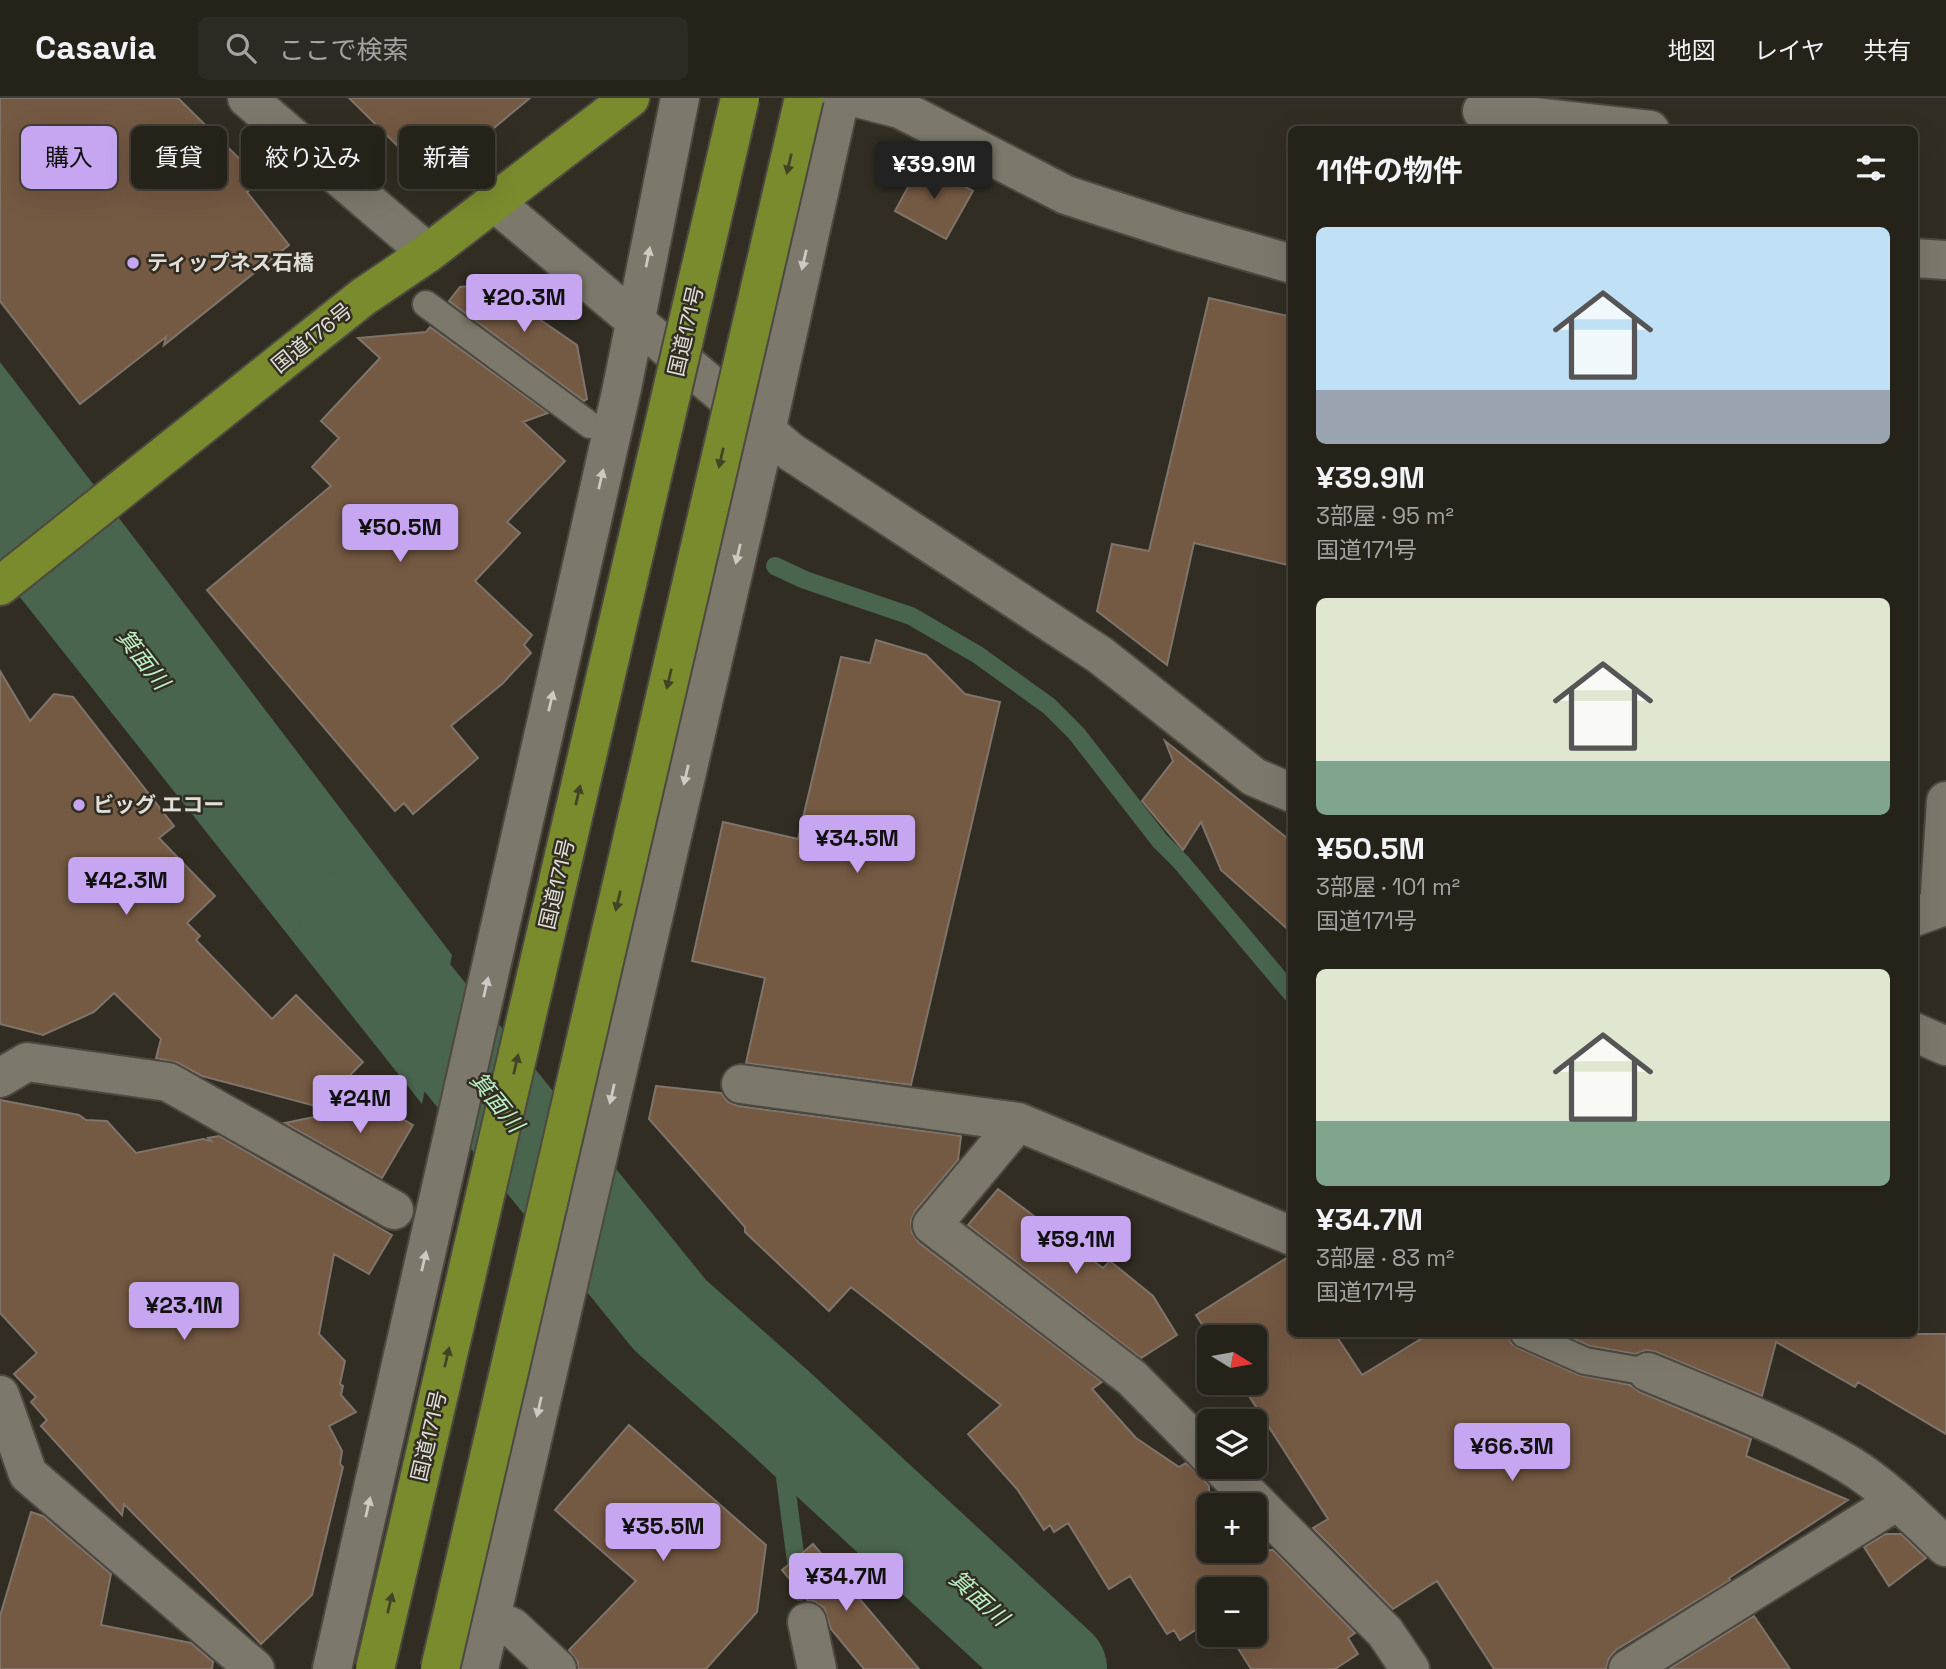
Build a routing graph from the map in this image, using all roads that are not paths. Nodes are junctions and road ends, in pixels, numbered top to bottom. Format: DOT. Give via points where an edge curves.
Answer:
graph roads {
  1 [pos="247,98"];
  2 [pos="629,98"];
  3 [pos="680,98"];
  4 [pos="740,98"];
  5 [pos="804,98"];
  6 [pos="840,98"];
  7 [pos="857,98"];
  8 [pos="1480,113"];
  9 [pos="1610,126"];
  10 [pos="494,202"];
  11 [pos="428,253"];
  12 [pos="1918,258"];
  13 [pos="1946,260"];
  14 [pos="1288,263"];
  15 [pos="426,304"];
  16 [pos="636,321"];
  17 [pos="590,425"];
  18 [pos="766,431"];
  19 [pos="0,586"];
  20 [pos="1288,791"];
  21 [pos="1946,801"];
  22 [pos="1918,916"];
  23 [pos="1918,1034"];
  24 [pos="1946,1046"];
  25 [pos="0,1078"];
  26 [pos="741,1084"];
  27 [pos="1018,1122"];
  28 [pos="394,1210"];
  29 [pos="1288,1234"];
  30 [pos="1531,1337"];
  31 [pos="1648,1372"];
  32 [pos="0,1395"];
  33 [pos="1197,1444"];
  34 [pos="1233,1479"];
  35 [pos="1897,1501"];
  36 [pos="1946,1547"];
  37 [pos="491,1618"];
  38 [pos="807,1622"];
  39 [pos="256,1669"];
  40 [pos="332,1669"];
  41 [pos="375,1669"];
  42 [pos="440,1669"];
  43 [pos="479,1669"];
  44 [pos="557,1669"];
  45 [pos="817,1669"];
  46 [pos="1410,1669"];
  47 [pos="1628,1669"];
  1 -- 11 [label="street"];
  2 -- 10 [label="highway, 国道176号"];
  16 -- 3 [label="street, one-way"];
  41 -- 4 [label="highway, 国道171号, one-way, bridge"];
  5 -- 42 [label="highway, one-way, bridge"];
  6 -- 18 [label="street, one-way"];
  7 -- 14 [label="street" via="900,109 1066,195"];
  8 -- 9 [label="street"];
  10 -- 11 [label="highway, 国道176号"];
  10 -- 16 [label="street"];
  11 -- 19 [label="highway, 国道176号" via="363,297"];
  12 -- 13 [label="street"];
  15 -- 17 [label="lane"];
  16 -- 18 [label="street"];
  40 -- 16 [label="street, one-way"];
  18 -- 20 [label="street" via="791,452 1100,655 1254,776"];
  18 -- 37 [label="street, one-way"];
  21 -- 22 [label="street" via="1939,908"];
  23 -- 24 [label="street"];
  25 -- 28 [label="street" via="27,1062 168,1082"];
  26 -- 27 [label="street"];
  27 -- 29 [label="street"];
  27 -- 33 [label="street" via="932,1225 1132,1378"];
  30 -- 31 [label="lane" via="1585,1361"];
  31 -- 35 [label="street" via="1771,1424 1849,1465"];
  32 -- 39 [label="street" via="28,1474"];
  34 -- 46 [label="street" via="1385,1632"];
  35 -- 36 [label="street"];
  35 -- 47 [label="street"];
  37 -- 43 [label="street"];
  37 -- 44 [label="street" via="512,1627"];
  38 -- 45 [label="street"];
}
